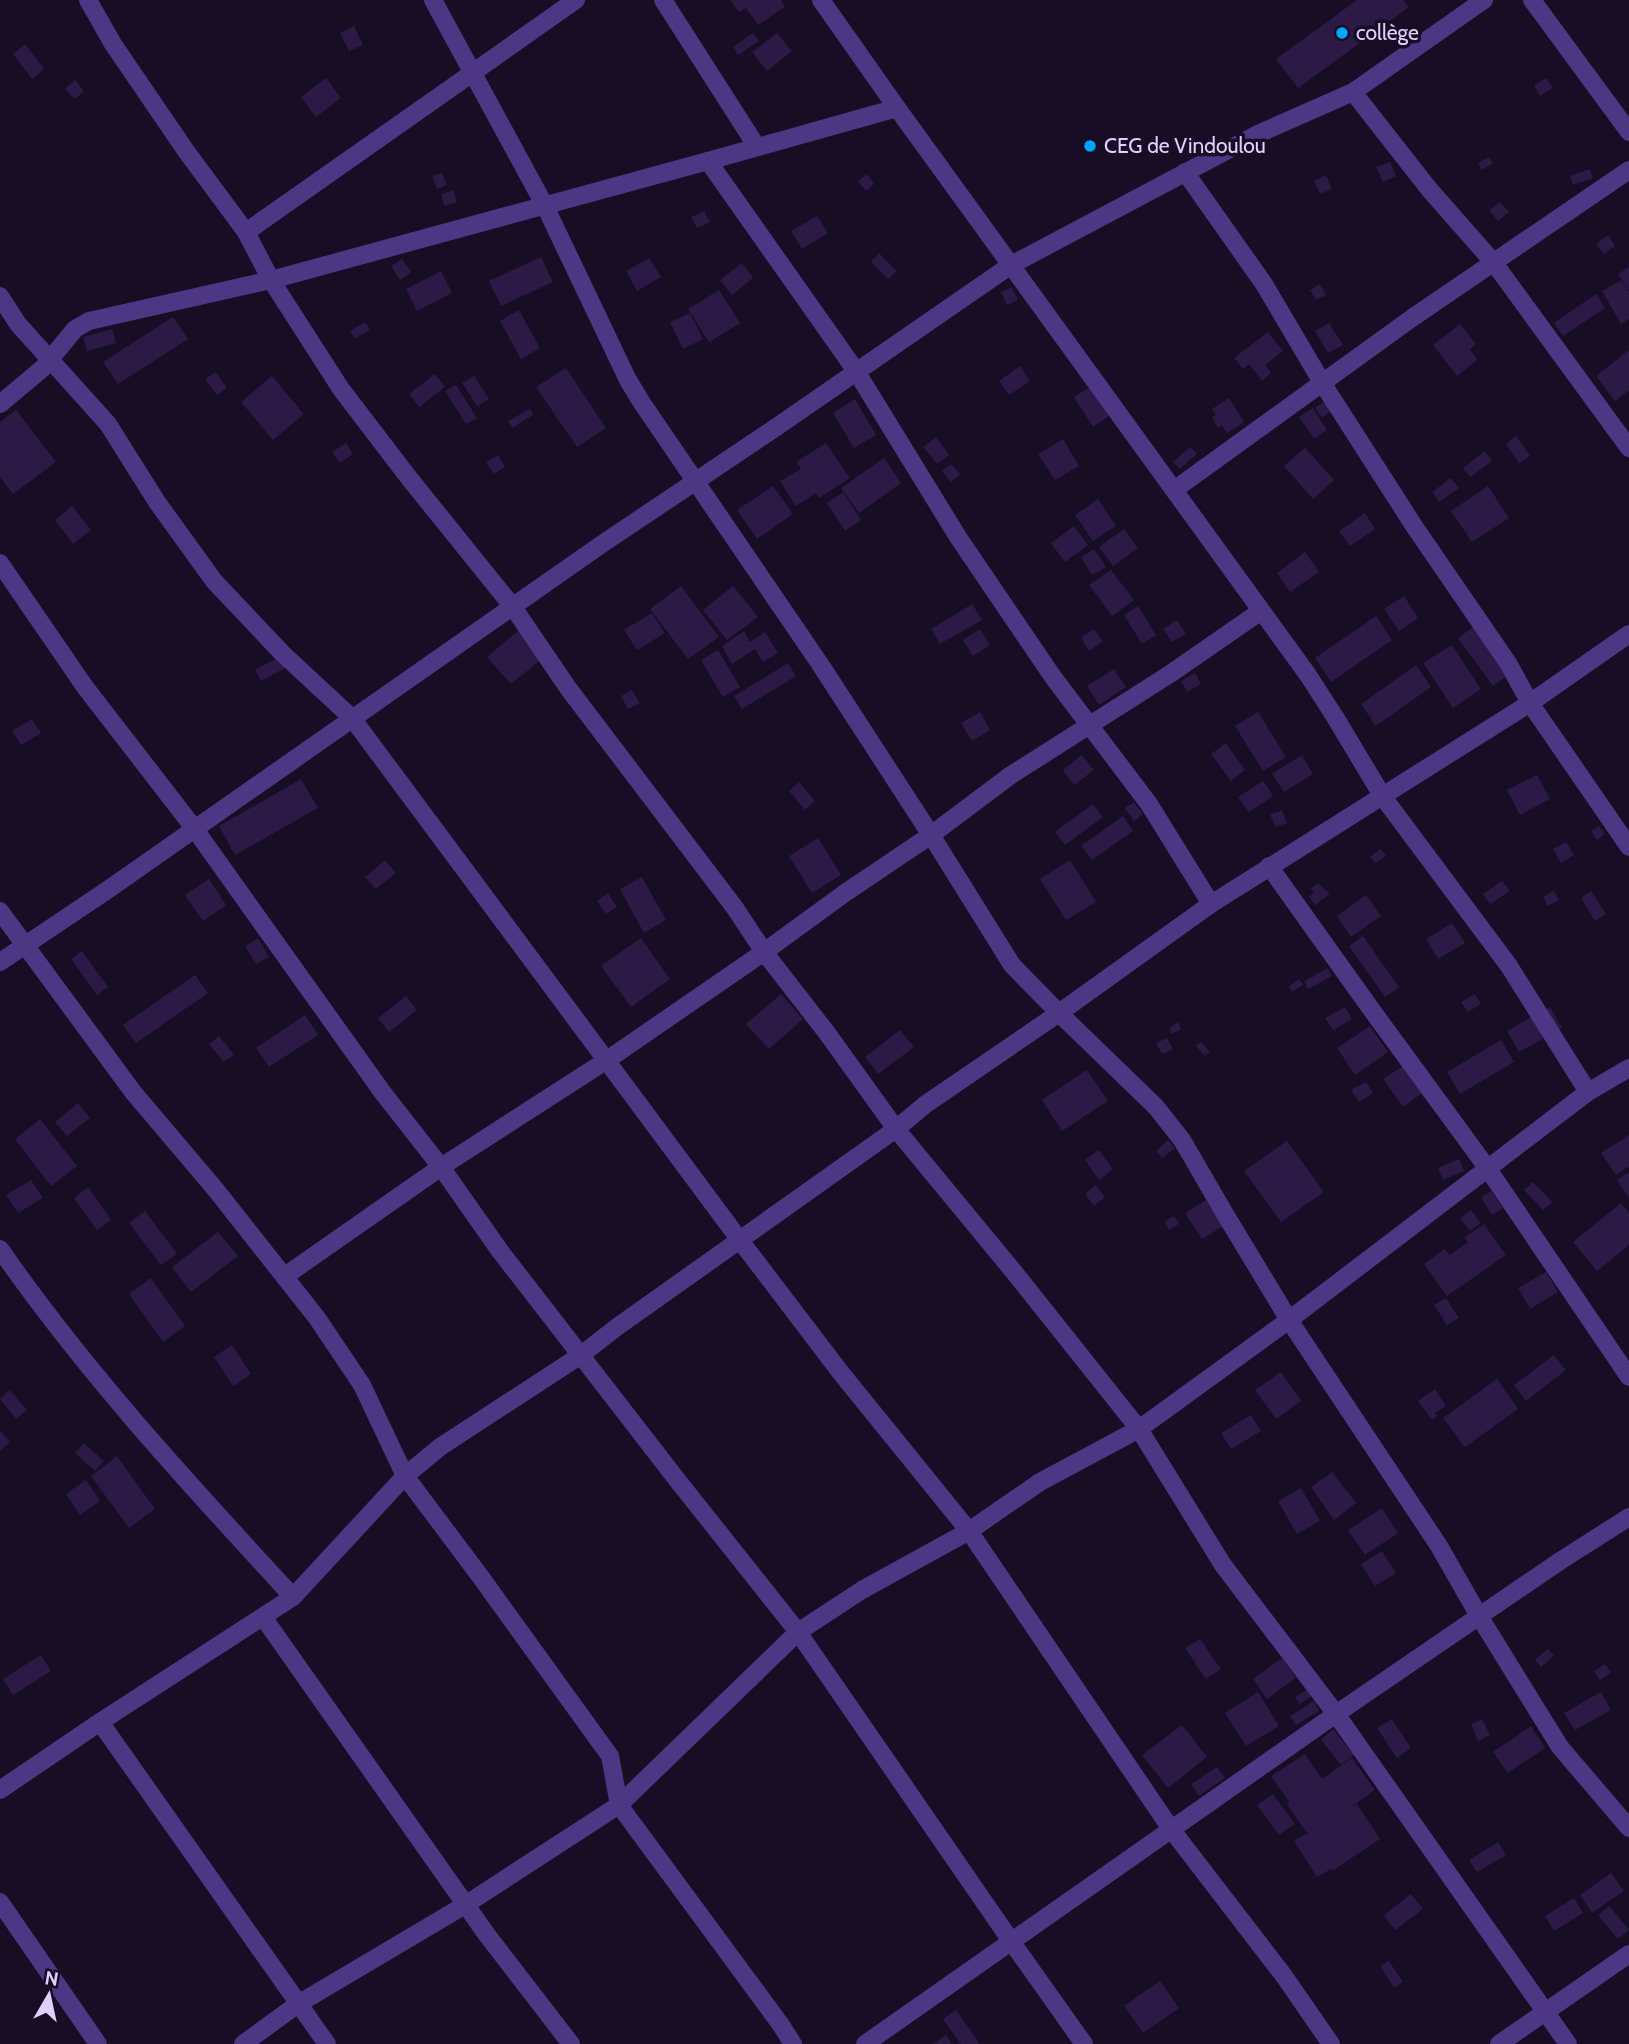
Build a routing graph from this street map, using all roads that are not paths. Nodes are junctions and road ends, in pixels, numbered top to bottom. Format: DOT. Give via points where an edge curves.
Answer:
graph roads {
  1 [pos="88,0"];
  2 [pos="433,0"];
  3 [pos="576,0"];
  4 [pos="663,0"];
  5 [pos="821,0"];
  6 [pos="1483,0"];
  7 [pos="1532,0"];
  8 [pos="472,71"];
  9 [pos="1353,92"];
  10 [pos="897,108"];
  11 [pos="1629,132"];
  12 [pos="757,148"];
  13 [pos="708,161"];
  14 [pos="1629,170"];
  15 [pos="1185,172"];
  16 [pos="545,206"];
  17 [pos="246,232"];
  18 [pos="1494,263"];
  19 [pos="1011,265"];
  20 [pos="271,280"];
  21 [pos="0,296"];
  22 [pos="50,360"];
  23 [pos="856,371"];
  24 [pos="1323,384"];
  25 [pos="0,404"];
  26 [pos="1629,447"];
  27 [pos="696,480"];
  28 [pos="1174,491"];
  29 [pos="0,564"];
  30 [pos="513,607"];
  31 [pos="1261,611"];
  32 [pos="1629,634"];
  33 [pos="1530,703"];
  34 [pos="352,718"];
  35 [pos="1088,725"];
  36 [pos="1383,797"];
  37 [pos="194,828"];
  38 [pos="931,835"];
  39 [pos="1629,847"];
  40 [pos="1269,866"];
  41 [pos="1211,904"];
  42 [pos="0,911"];
  43 [pos="25,944"];
  44 [pos="764,952"];
  45 [pos="0,962"];
  46 [pos="1059,1013"];
  47 [pos="607,1060"];
  48 [pos="1629,1068"];
  49 [pos="1588,1092"];
  50 [pos="896,1129"];
  51 [pos="441,1167"];
  52 [pos="1488,1168"];
  53 [pos="739,1239"];
  54 [pos="0,1250"];
  55 [pos="285,1276"];
  56 [pos="1289,1320"];
  57 [pos="581,1355"];
  58 [pos="1629,1377"];
  59 [pos="1139,1429"];
  60 [pos="405,1476"];
  61 [pos="1629,1517"];
  62 [pos="969,1531"];
  63 [pos="293,1597"];
  64 [pos="1479,1616"];
  65 [pos="263,1617"];
  66 [pos="798,1632"];
  67 [pos="1336,1714"];
  68 [pos="100,1722"];
  69 [pos="0,1790"];
  70 [pos="619,1805"];
  71 [pos="1629,1828"];
  72 [pos="1171,1829"];
  73 [pos="0,1902"];
  74 [pos="466,1905"];
  75 [pos="1011,1941"];
  76 [pos="1629,1954"];
  77 [pos="298,2004"];
  78 [pos="1546,2011"];
  79 [pos="98,2044"];
  80 [pos="243,2044"];
  81 [pos="327,2044"];
  82 [pos="571,2044"];
  83 [pos="793,2044"];
  84 [pos="865,2044"];
  85 [pos="1084,2044"];
  86 [pos="1331,2044"];
  87 [pos="1499,2044"];
  88 [pos="1568,2044"];
  1 -- 17 [label="street" via="113,44"];
  2 -- 8 [label="street"];
  3 -- 8 [label="street"];
  4 -- 12 [label="street"];
  5 -- 10 [label="street"];
  6 -- 9 [label="street"];
  7 -- 11 [label="street"];
  8 -- 16 [label="street"];
  8 -- 17 [label="street"];
  9 -- 15 [label="street"];
  9 -- 18 [label="street"];
  10 -- 12 [label="street"];
  10 -- 19 [label="street"];
  12 -- 13 [label="street"];
  13 -- 16 [label="street"];
  13 -- 23 [label="street"];
  14 -- 18 [label="street"];
  15 -- 19 [label="street"];
  15 -- 24 [label="street" via="1264,284"];
  16 -- 20 [label="street"];
  16 -- 27 [label="street" via="628,380"];
  17 -- 20 [label="street"];
  18 -- 24 [label="street"];
  18 -- 26 [label="street"];
  19 -- 23 [label="street"];
  19 -- 28 [label="street"];
  20 -- 22 [label="street" via="89,321 75,329"];
  20 -- 30 [label="street" via="341,389"];
  21 -- 22 [label="street"];
  22 -- 25 [label="street"];
  22 -- 34 [label="street" via="108,424 156,502 214,581"];
  23 -- 27 [label="street"];
  23 -- 35 [label="street" via="958,537"];
  24 -- 28 [label="street"];
  24 -- 33 [label="street"];
  27 -- 30 [label="street"];
  27 -- 38 [label="street"];
  28 -- 31 [label="street"];
  29 -- 37 [label="street" via="85,687"];
  30 -- 34 [label="street"];
  30 -- 44 [label="street"];
  31 -- 35 [label="street"];
  31 -- 36 [label="street" via="1335,717"];
  32 -- 33 [label="street"];
  33 -- 36 [label="street"];
  33 -- 39 [label="street"];
  34 -- 37 [label="street"];
  34 -- 47 [label="street"];
  35 -- 38 [label="street"];
  35 -- 41 [label="street" via="1149,804"];
  36 -- 40 [label="street"];
  36 -- 49 [label="street" via="1510,966"];
  37 -- 43 [label="street"];
  37 -- 51 [label="street"];
  38 -- 44 [label="street"];
  38 -- 46 [label="street" via="1013,965"];
  40 -- 41 [label="street"];
  40 -- 52 [label="street"];
  41 -- 46 [label="street"];
  42 -- 43 [label="street"];
  43 -- 45 [label="street"];
  43 -- 55 [label="street" via="133,1092"];
  44 -- 47 [label="street"];
  44 -- 50 [label="street"];
  46 -- 50 [label="street"];
  46 -- 56 [label="street" via="1156,1107 1182,1140"];
  47 -- 51 [label="street"];
  47 -- 53 [label="street"];
  48 -- 49 [label="street"];
  49 -- 52 [label="street"];
  50 -- 53 [label="street"];
  50 -- 59 [label="street"];
  51 -- 55 [label="street"];
  51 -- 57 [label="street"];
  52 -- 56 [label="street"];
  52 -- 58 [label="street"];
  53 -- 57 [label="street"];
  53 -- 62 [label="street"];
  54 -- 63 [label="street" via="154,1445"];
  55 -- 60 [label="street" via="362,1385"];
  56 -- 59 [label="street"];
  56 -- 64 [label="street" via="1439,1546"];
  57 -- 60 [label="street" via="440,1447"];
  57 -- 66 [label="street"];
  59 -- 62 [label="street" via="1040,1482"];
  59 -- 67 [label="street" via="1223,1565"];
  60 -- 63 [label="street"];
  60 -- 70 [label="street" via="610,1756"];
  61 -- 64 [label="street"];
  62 -- 66 [label="street" via="862,1590"];
  62 -- 72 [label="street"];
  63 -- 65 [label="street"];
  64 -- 67 [label="street"];
  64 -- 71 [label="street" via="1560,1747"];
  65 -- 68 [label="street"];
  65 -- 74 [label="street"];
  66 -- 70 [label="street"];
  66 -- 75 [label="street"];
  67 -- 72 [label="street"];
  67 -- 78 [label="street"];
  68 -- 69 [label="street"];
  68 -- 77 [label="street"];
  70 -- 74 [label="street"];
  70 -- 83 [label="street"];
  72 -- 75 [label="street"];
  72 -- 86 [label="street"];
  73 -- 79 [label="street"];
  74 -- 77 [label="street"];
  74 -- 82 [label="street"];
  75 -- 84 [label="street"];
  75 -- 85 [label="street"];
  76 -- 78 [label="street"];
  77 -- 80 [label="street"];
  77 -- 81 [label="street"];
  78 -- 87 [label="street"];
  78 -- 88 [label="street"];
}
